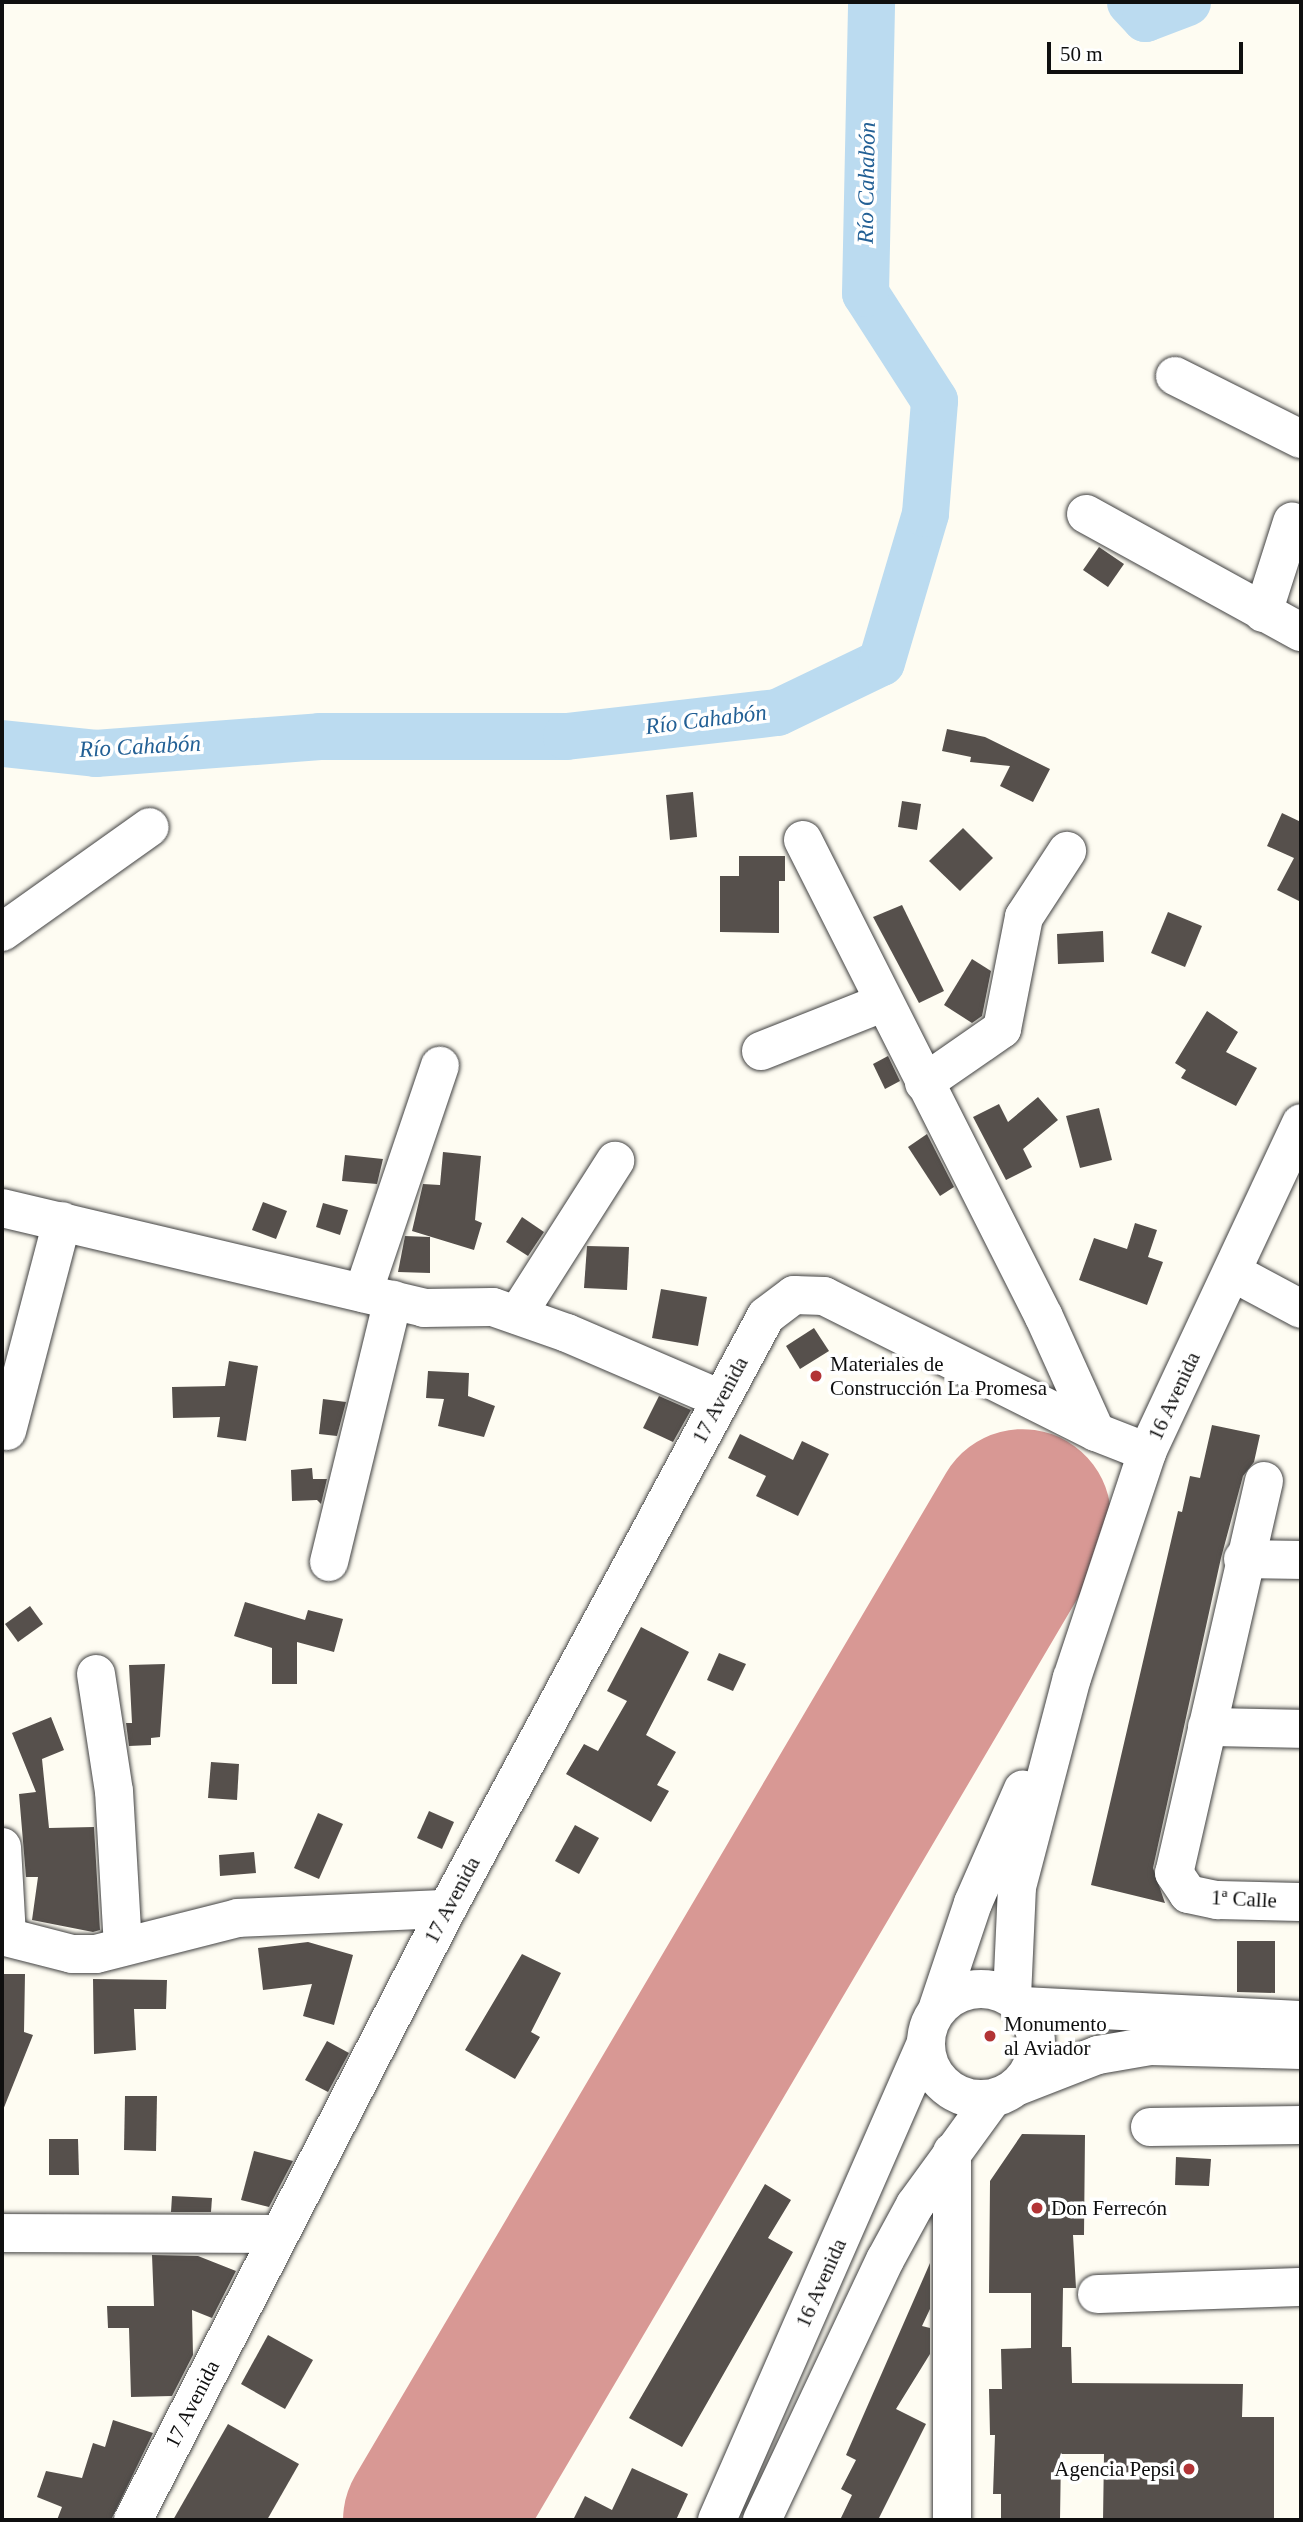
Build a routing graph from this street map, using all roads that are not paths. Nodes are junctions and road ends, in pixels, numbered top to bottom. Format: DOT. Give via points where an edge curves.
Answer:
graph roads {
  1 [pos="1175,376"];
  2 [pos="1301,439"];
  3 [pos="1086,514"];
  4 [pos="1292,522"];
  5 [pos="1263,613"];
  6 [pos="1301,632"];
  7 [pos="150,827"];
  8 [pos="803,840"];
  9 [pos="1067,851"];
  10 [pos="2,932"];
  11 [pos="882,1003"];
  12 [pos="761,1051"];
  13 [pos="440,1066"];
  14 [pos="925,1083"];
  15 [pos="1301,1123"];
  16 [pos="615,1161"];
  17 [pos="1290,1176"];
  18 [pos="7,1206"];
  19 [pos="62,1221"];
  20 [pos="1232,1272"];
  21 [pos="378,1297"];
  22 [pos="1301,1308"];
  23 [pos="517,1315"];
  24 [pos="720,1399"];
  25 [pos="7,1431"];
  26 [pos="1096,1432"];
  27 [pos="1147,1452"];
  28 [pos="1264,1481"];
  29 [pos="1243,1559"];
  30 [pos="1301,1560"];
  31 [pos="329,1562"];
  32 [pos="96,1674"];
  33 [pos="1072,1678"];
  34 [pos="1207,1727"];
  35 [pos="1301,1729"];
  36 [pos="2,1847"];
  37 [pos="1301,1902"];
  38 [pos="447,1909"];
  39 [pos="5,1937"];
  40 [pos="123,1947"];
  41 [pos="1017,2001"];
  42 [pos="939,2007"];
  43 [pos="1301,2020"];
  44 [pos="925,2045"];
  45 [pos="1301,2050"];
  46 [pos="1005,2092"];
  47 [pos="1301,2125"];
  48 [pos="1150,2127"];
  49 [pos="952,2152"];
  50 [pos="2,2233"];
  51 [pos="279,2234"];
  52 [pos="1301,2287"];
  53 [pos="1097,2294"];
  54 [pos="727,2517"];
  55 [pos="133,2520"];
  56 [pos="762,2520"];
  57 [pos="953,2520"];
  1 -- 2 [label="street"];
  3 -- 5 [label="street"];
  4 -- 5 [label="street"];
  5 -- 6 [label="street"];
  7 -- 10 [label="street"];
  8 -- 11 [label="street"];
  9 -- 14 [label="street" via="1024,917 1002,1029"];
  11 -- 12 [label="street"];
  11 -- 14 [label="street"];
  13 -- 21 [label="street"];
  14 -- 26 [label="street" via="1044,1317"];
  15 -- 17 [label="street, 16 Avenida"];
  16 -- 23 [label="street"];
  17 -- 20 [label="street, 16 Avenida"];
  18 -- 19 [label="street"];
  19 -- 21 [label="street"];
  19 -- 25 [label="street"];
  20 -- 22 [label="street"];
  20 -- 27 [label="street, 16 Avenida"];
  21 -- 23 [label="street" via="424,1308 493,1307"];
  21 -- 31 [label="street"];
  23 -- 24 [label="street"];
  24 -- 26 [label="street, 17 Avenida" via="766,1315 793,1296 824,1296"];
  24 -- 38 [label="street, 17 Avenida"];
  26 -- 27 [label="street"];
  27 -- 33 [label="street, 16 Avenida"];
  28 -- 29 [label="street"];
  29 -- 30 [label="street"];
  29 -- 34 [label="street"];
  32 -- 40 [label="street" via="114,1791"];
  33 -- 41 [label="street, 16 Avenida" via="1017,1887"];
  33 -- 42 [label="street, 16 Avenida" via="973,1903"];
  34 -- 35 [label="street"];
  34 -- 37 [label="street, 1ª Calle" via="1174,1873 1188,1894 1217,1900"];
  36 -- 39 [label="street"];
  38 -- 40 [label="street" via="238,1918"];
  38 -- 51 [label="street, 17 Avenida"];
  39 -- 40 [label="street" via="72,1954"];
  41 -- 42 [label="street" via="997,1990 965,1990"];
  41 -- 43 [label="street"];
  41 -- 46 [label="street" via="1032,2020 1036,2056"];
  42 -- 44 [label="street"];
  44 -- 46 [label="street" via="939,2081 973,2099"];
  44 -- 54 [label="street, 16 Avenida"];
  45 -- 46 [label="street" via="1150,2046 1098,2055"];
  46 -- 49 [label="street"];
  47 -- 48 [label="street"];
  49 -- 56 [label="street" via="885,2260"];
  49 -- 57 [label="street"];
  50 -- 51 [label="street"];
  51 -- 55 [label="street, 17 Avenida"];
  52 -- 53 [label="street"];
}
